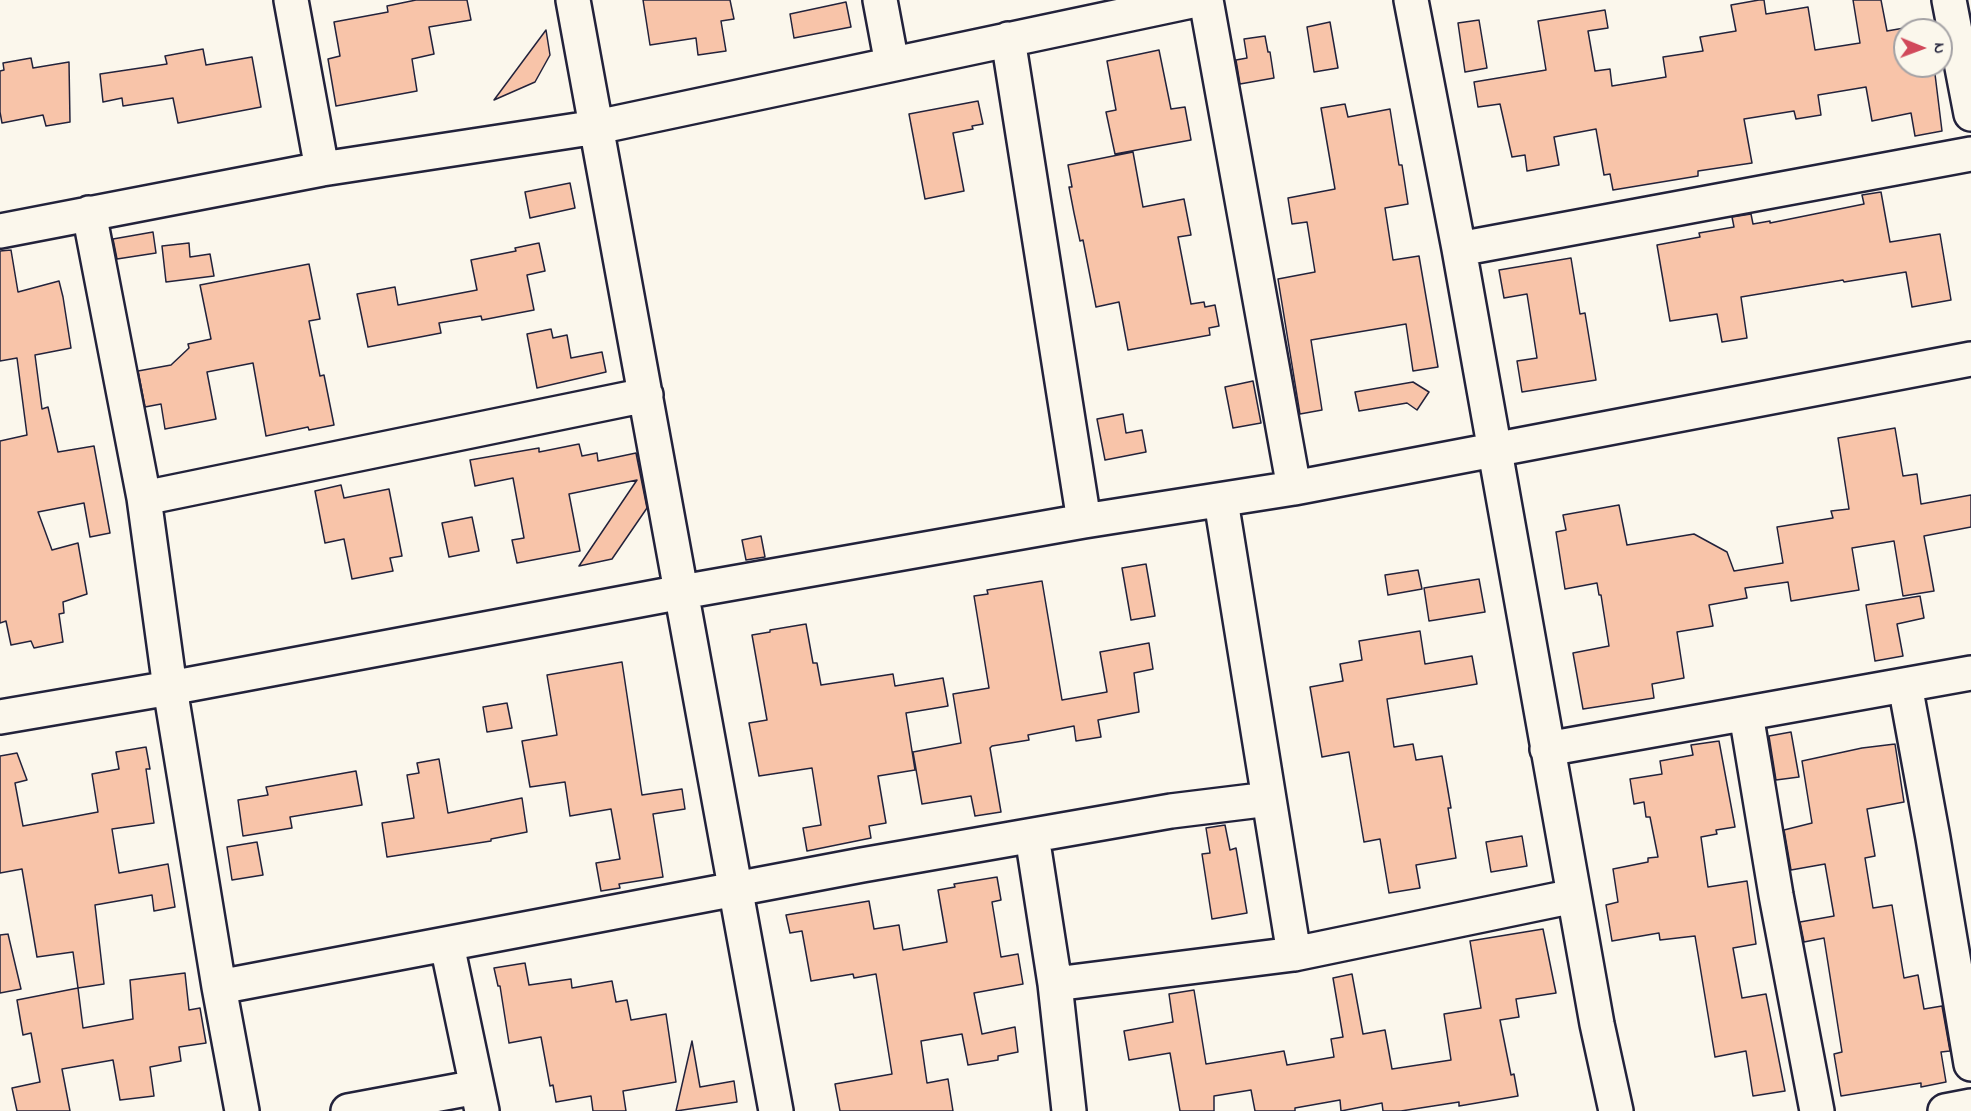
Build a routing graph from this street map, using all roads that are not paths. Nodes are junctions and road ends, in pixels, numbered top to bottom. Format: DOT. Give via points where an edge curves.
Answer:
graph roads {
  1 [pos="291,0"];
  2 [pos="573,0"];
  3 [pos="880,0"];
  4 [pos="1196,0"];
  5 [pos="1206,0"];
  6 [pos="1411,0"];
  7 [pos="1949,0"];
  8 [pos="1008,39"];
  9 [pos="892,64"];
  10 [pos="1971,114"];
  11 [pos="597,127"];
  12 [pos="1971,154"];
  13 [pos="322,169"];
  14 [pos="89,213"];
  15 [pos="0,231"];
  16 [pos="1459,249"];
  17 [pos="1971,359"];
  18 [pos="646,396"];
  19 [pos="1494,451"];
  20 [pos="1294,488"];
  21 [pos="144,498"];
  22 [pos="1221,501"];
  23 [pos="1084,521"];
  24 [pos="682,592"];
  25 [pos="1971,673"];
  26 [pos="1905,685"];
  27 [pos="170,688"];
  28 [pos="1746,714"];
  29 [pos="0,717"];
  30 [pos="1547,749"];
  31 [pos="1269,799"];
  32 [pos="1032,836"];
  33 [pos="736,890"];
  34 [pos="1574,896"];
  35 [pos="447,945"];
  36 [pos="1294,954"];
  37 [pos="1055,984"];
  38 [pos="219,987"];
  39 [pos="1971,1064"];
  40 [pos="480,1099"];
  41 [pos="1971,1106"];
  42 [pos="242,1111"];
  43 [pos="348,1111"];
  44 [pos="776,1111"];
  45 [pos="1069,1111"];
  46 [pos="1616,1111"];
  47 [pos="1817,1111"];
  48 [pos="1945,1111"];
  1 -- 13 [label="street"];
  2 -- 11 [label="street"];
  3 -- 9 [label="street"];
  4 -- 8 [label="street"];
  5 -- 20 [label="street"];
  6 -- 16 [label="street"];
  7 -- 10 [label="street"];
  8 -- 9 [label="street"];
  8 -- 23 [label="street"];
  9 -- 11 [label="street"];
  11 -- 13 [label="street"];
  11 -- 18 [label="street"];
  12 -- 16 [label="street"];
  13 -- 14 [label="street"];
  14 -- 15 [label="street"];
  14 -- 21 [label="street"];
  16 -- 19 [label="street"];
  17 -- 19 [label="street"];
  18 -- 21 [label="street"];
  18 -- 24 [label="street"];
  19 -- 20 [label="street"];
  19 -- 30 [label="street"];
  20 -- 22 [label="street"];
  21 -- 27 [label="street"];
  22 -- 23 [label="street"];
  22 -- 31 [label="street"];
  23 -- 24 [label="street"];
  24 -- 27 [label="street"];
  24 -- 33 [label="street"];
  25 -- 26 [label="street"];
  26 -- 28 [label="street"];
  26 -- 39 [label="street"];
  27 -- 29 [label="street"];
  27 -- 38 [label="street"];
  28 -- 30 [label="street"];
  28 -- 47 [label="street"];
  30 -- 34 [label="street"];
  31 -- 32 [label="street" via="1171,811"];
  31 -- 36 [label="street"];
  32 -- 33 [label="street"];
  32 -- 37 [label="street"];
  33 -- 35 [label="street"];
  33 -- 44 [label="street"];
  34 -- 36 [label="street"];
  34 -- 46 [label="street"];
  35 -- 38 [label="street"];
  35 -- 40 [label="street"];
  36 -- 37 [label="street"];
  37 -- 45 [label="street"];
  38 -- 42 [label="street"];
  40 -- 43 [label="street"];
  41 -- 48 [label="street"];
}
